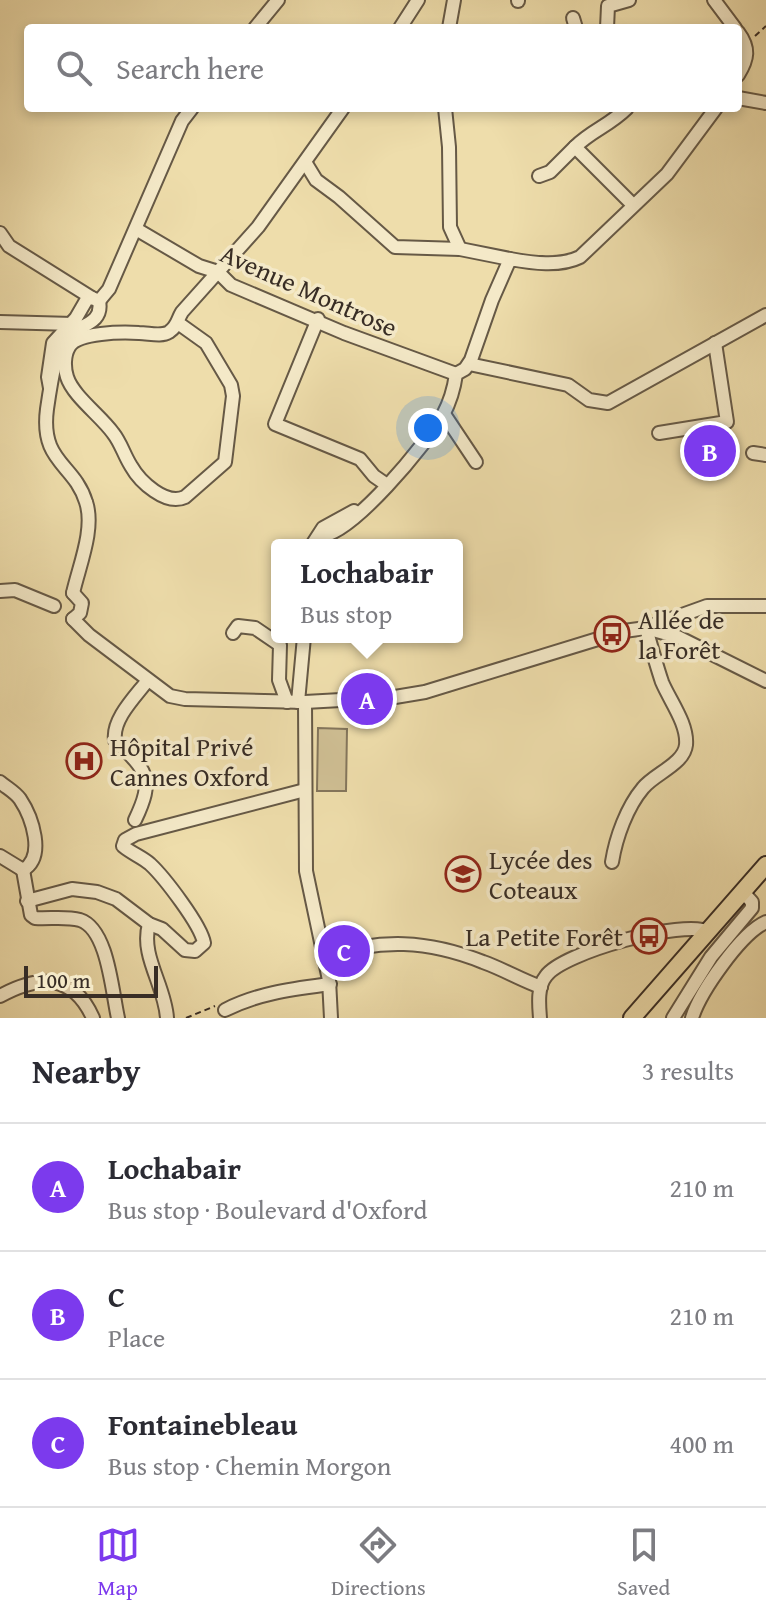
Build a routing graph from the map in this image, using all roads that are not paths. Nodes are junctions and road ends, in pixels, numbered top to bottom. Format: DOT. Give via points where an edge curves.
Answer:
graph roads {
  1 [pos="278,0"];
  2 [pos="418,0"];
  3 [pos="454,0"];
  4 [pos="629,0"];
  5 [pos="714,0"];
  6 [pos="258,24"];
  7 [pos="403,24"];
  8 [pos="450,24"];
  9 [pos="607,24"];
  10 [pos="732,24"];
  11 [pos="742,42"];
  12 [pos="742,66"];
  13 [pos="742,99"];
  14 [pos="766,103"];
  15 [pos="189,112"];
  16 [pos="340,112"];
  17 [pos="445,112"];
  18 [pos="623,112"];
  19 [pos="713,112"];
  20 [pos="575,147"];
  21 [pos="305,162"];
  22 [pos="539,176"];
  23 [pos="633,205"];
  24 [pos="136,229"];
  25 [pos="0,233"];
  26 [pos="460,249"];
  27 [pos="510,259"];
  28 [pos="218,272"];
  29 [pos="95,299"];
  30 [pos="766,315"];
  31 [pos="318,319"];
  32 [pos="0,322"];
  33 [pos="178,323"];
  34 [pos="48,324"];
  35 [pos="70,324"];
  36 [pos="90,324"];
  37 [pos="55,339"];
  38 [pos="715,343"];
  39 [pos="469,364"];
  40 [pos="456,374"];
  41 [pos="50,388"];
  42 [pos="444,414"];
  43 [pos="659,433"];
  44 [pos="476,462"];
  45 [pos="387,485"];
  46 [pos="317,539"];
  47 [pos="0,591"];
  48 [pos="73,593"];
  49 [pos="54,606"];
  50 [pos="766,606"];
  51 [pos="678,616"];
  52 [pos="73,619"];
  53 [pos="646,628"];
  54 [pos="233,633"];
  55 [pos="678,637"];
  56 [pos="271,640"];
  57 [pos="277,643"];
  58 [pos="303,643"];
  59 [pos="148,680"];
  60 [pos="766,681"];
  61 [pos="297,702"];
  62 [pos="0,782"];
  63 [pos="305,790"];
  64 [pos="135,820"];
  65 [pos="0,856"];
  66 [pos="612,862"];
  67 [pos="766,865"];
  68 [pos="23,870"];
  69 [pos="743,892"];
  70 [pos="27,901"];
  71 [pos="766,922"];
  72 [pos="149,924"];
  73 [pos="709,932"];
  74 [pos="325,957"];
  75 [pos="330,984"];
  76 [pos="541,987"];
  77 [pos="0,996"];
  78 [pos="225,1010"];
  79 [pos="93,1018"];
  80 [pos="118,1018"];
  81 [pos="167,1018"];
  82 [pos="331,1018"];
  83 [pos="540,1018"];
  84 [pos="632,1018"];
  85 [pos="673,1018"];
  86 [pos="692,1018"];
  1 -- 6 [label="street"];
  2 -- 7 [label="street"];
  3 -- 8 [label="street"];
  4 -- 9 [label="street" via="608,6"];
  5 -- 10 [label="street"];
  11 -- 12 [label="street" via="747,55"];
  13 -- 14 [label="street"];
  15 -- 24 [label="street"];
  16 -- 21 [label="street"];
  17 -- 26 [label="street" via="450,227"];
  18 -- 20 [label="street"];
  19 -- 23 [label="street" via="667,174"];
  20 -- 22 [label="street"];
  20 -- 23 [label="street"];
  21 -- 26 [label="street" via="316,180 395,247"];
  21 -- 28 [label="street"];
  23 -- 27 [label="street" via="573,261"];
  24 -- 28 [label="street, Avenue Montrose"];
  24 -- 29 [label="street" via="109,289"];
  25 -- 29 [label="street" via="9,246"];
  26 -- 27 [label="street"];
  27 -- 39 [label="street"];
  28 -- 31 [label="street, Avenue Montrose" via="231,285"];
  28 -- 33 [label="street"];
  29 -- 35 [label="street" via="83,303"];
  29 -- 36 [label="street" via="99,312"];
  30 -- 38 [label="street"];
  31 -- 40 [label="street, Avenue Montrose"];
  31 -- 45 [label="street" via="275,424 360,459"];
  32 -- 34 [label="street"];
  33 -- 33 [label="street" via="206,343 233,396 225,462 178,500 157,492 132,469 114,434 71,386 65,371 70,344 80,338 161,335"];
  34 -- 35 [label="street"];
  34 -- 37 [label="street"];
  35 -- 36 [label="street"];
  35 -- 37 [label="street"];
  36 -- 41 [label="street" via="63,341"];
  37 -- 41 [label="street" via="48,368"];
  38 -- 39 [label="street" via="608,403 589,400 568,385"];
  38 -- 43 [label="street" via="727,422"];
  39 -- 40 [label="street"];
  40 -- 42 [label="street"];
  41 -- 48 [label="street" via="47,439 88,509"];
  42 -- 44 [label="street"];
  42 -- 45 [label="street"];
  45 -- 46 [label="street" via="323,528"];
  47 -- 49 [label="street" via="15,590"];
  48 -- 49 [label="street" via="60,594"];
  48 -- 52 [label="street" via="82,603"];
  49 -- 52 [label="street" via="60,617"];
  50 -- 51 [label="street" via="707,606"];
  51 -- 53 [label="street"];
  51 -- 55 [label="street"];
  52 -- 59 [label="street"];
  53 -- 55 [label="street"];
  53 -- 61 [label="street" via="413,695"];
  53 -- 66 [label="street" via="684,729 685,749 637,796"];
  54 -- 56 [label="street" via="238,626 247,626"];
  55 -- 60 [label="street"];
  57 -- 61 [label="street" via="279,680"];
  58 -- 61 [label="street"];
  59 -- 61 [label="street" via="178,698"];
  59 -- 64 [label="street" via="114,735 145,772 146,791"];
  61 -- 63 [label="street"];
  62 -- 68 [label="street" via="20,800 32,824 34,855"];
  63 -- 72 [label="street" via="125,840 123,846 165,880 204,943 189,951"];
  63 -- 74 [label="street" via="306,879"];
  65 -- 68 [label="street"];
  67 -- 69 [label="main road"];
  68 -- 70 [label="street"];
  69 -- 73 [label="main road"];
  69 -- 85 [label="street" via="752,908 711,957"];
  70 -- 72 [label="street" via="72,889 97,892"];
  70 -- 80 [label="street" via="35,918 66,918 94,929 105,954"];
  71 -- 86 [label="street" via="745,938 718,972"];
  72 -- 81 [label="street" via="146,948"];
  73 -- 76 [label="street" via="684,928 591,949 553,968"];
  73 -- 84 [label="main road"];
  74 -- 75 [label="street"];
  74 -- 76 [label="street" via="363,945 406,943 471,957"];
  75 -- 78 [label="street" via="274,992"];
  75 -- 82 [label="street"];
  76 -- 83 [label="street"];
  77 -- 79 [label="street" via="30,982 52,983 72,989"];
}
